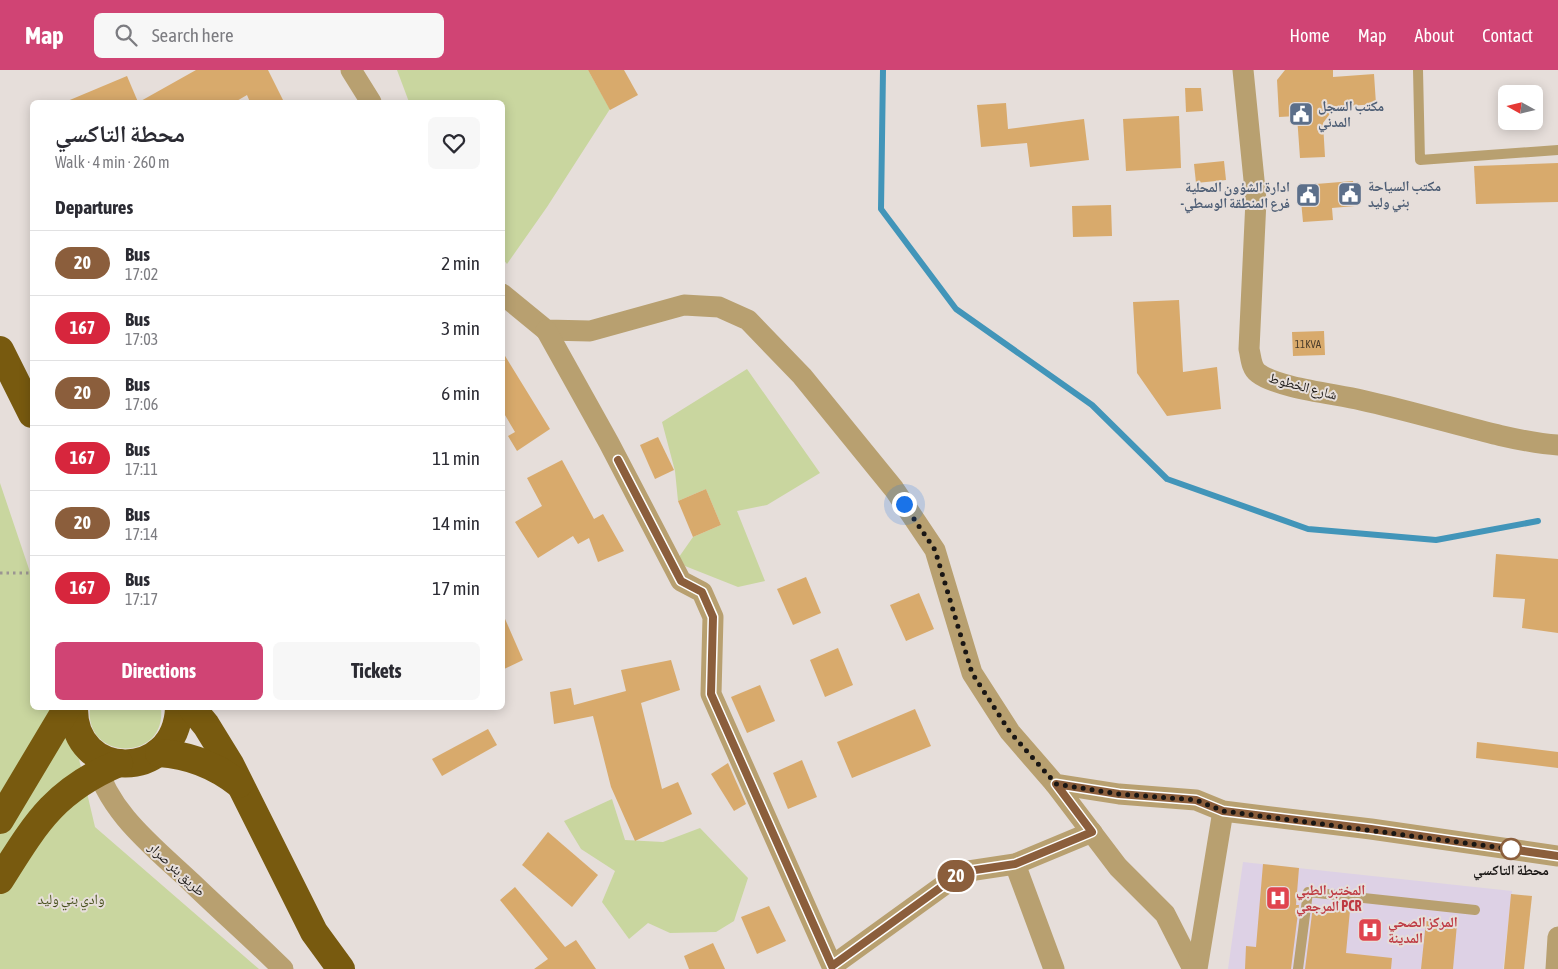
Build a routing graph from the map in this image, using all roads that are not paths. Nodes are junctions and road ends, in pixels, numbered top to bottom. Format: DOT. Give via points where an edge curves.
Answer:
graph roads {
  1 [pos="352,70"];
  2 [pos="1243,70"];
  3 [pos="1418,70"];
  4 [pos="370,100"];
  5 [pos="1558,150"];
  6 [pos="505,296"];
  7 [pos="546,330"];
  8 [pos="0,350"];
  9 [pos="30,410"];
  10 [pos="1558,445"];
  11 [pos="47,710"];
  12 [pos="67,710"];
  13 [pos="74,710"];
  14 [pos="179,710"];
  15 [pos="194,710"];
  16 [pos="159,753"];
  17 [pos="104,763"];
  18 [pos="23,781"];
  19 [pos="239,784"];
  20 [pos="1056,784"];
  21 [pos="1223,811"];
  22 [pos="0,820"];
  23 [pos="1092,832"];
  24 [pos="1558,856"];
  25 [pos="1015,864"];
  26 [pos="0,880"];
  27 [pos="1475,910"];
  28 [pos="1558,937"];
  29 [pos="1557,968"];
  30 [pos="283,969"];
  31 [pos="341,969"];
  32 [pos="1054,969"];
  33 [pos="1193,969"];
  34 [pos="1197,969"];
  35 [pos="1298,969"];
  1 -- 4 [label="street"];
  2 -- 10 [label="street, شارع الخطوط" via="1256,200 1250,349 1253,366 1258,373 1300,388 1540,444"];
  3 -- 5 [label="lane" via="1420,160"];
  6 -- 7 [label="street"];
  7 -- 20 [label="street" via="590,331 684,305 719,307 748,320 802,376 894,489 935,550 972,673 1010,732"];
  7 -- 25 [label="street" via="681,581 702,592 713,617 711,694 832,966 962,872"];
  8 -- 9 [label="highway"];
  11 -- 18 [label="highway"];
  12 -- 18 [label="highway"];
  13 -- 17 [label="highway" via="80,737"];
  14 -- 16 [label="highway" via="174,733"];
  15 -- 19 [label="highway" via="219,744"];
  16 -- 17 [label="highway" via="140,762"];
  16 -- 19 [label="highway" via="202,761"];
  17 -- 26 [label="highway" via="38,821"];
  17 -- 30 [label="street, طريق بئر صرار" via="114,801 140,835"];
  18 -- 22 [label="highway"];
  19 -- 31 [label="highway" via="314,932"];
  20 -- 21 [label="street" via="1119,794 1196,800"];
  20 -- 23 [label="street"];
  21 -- 24 [label="street"];
  21 -- 34 [label="street"];
  23 -- 25 [label="street"];
  23 -- 33 [label="street" via="1118,867 1165,914"];
  25 -- 32 [label="street"];
  27 -- 35 [label="lane" via="1308,892"];
  28 -- 29 [label="street"];
}
